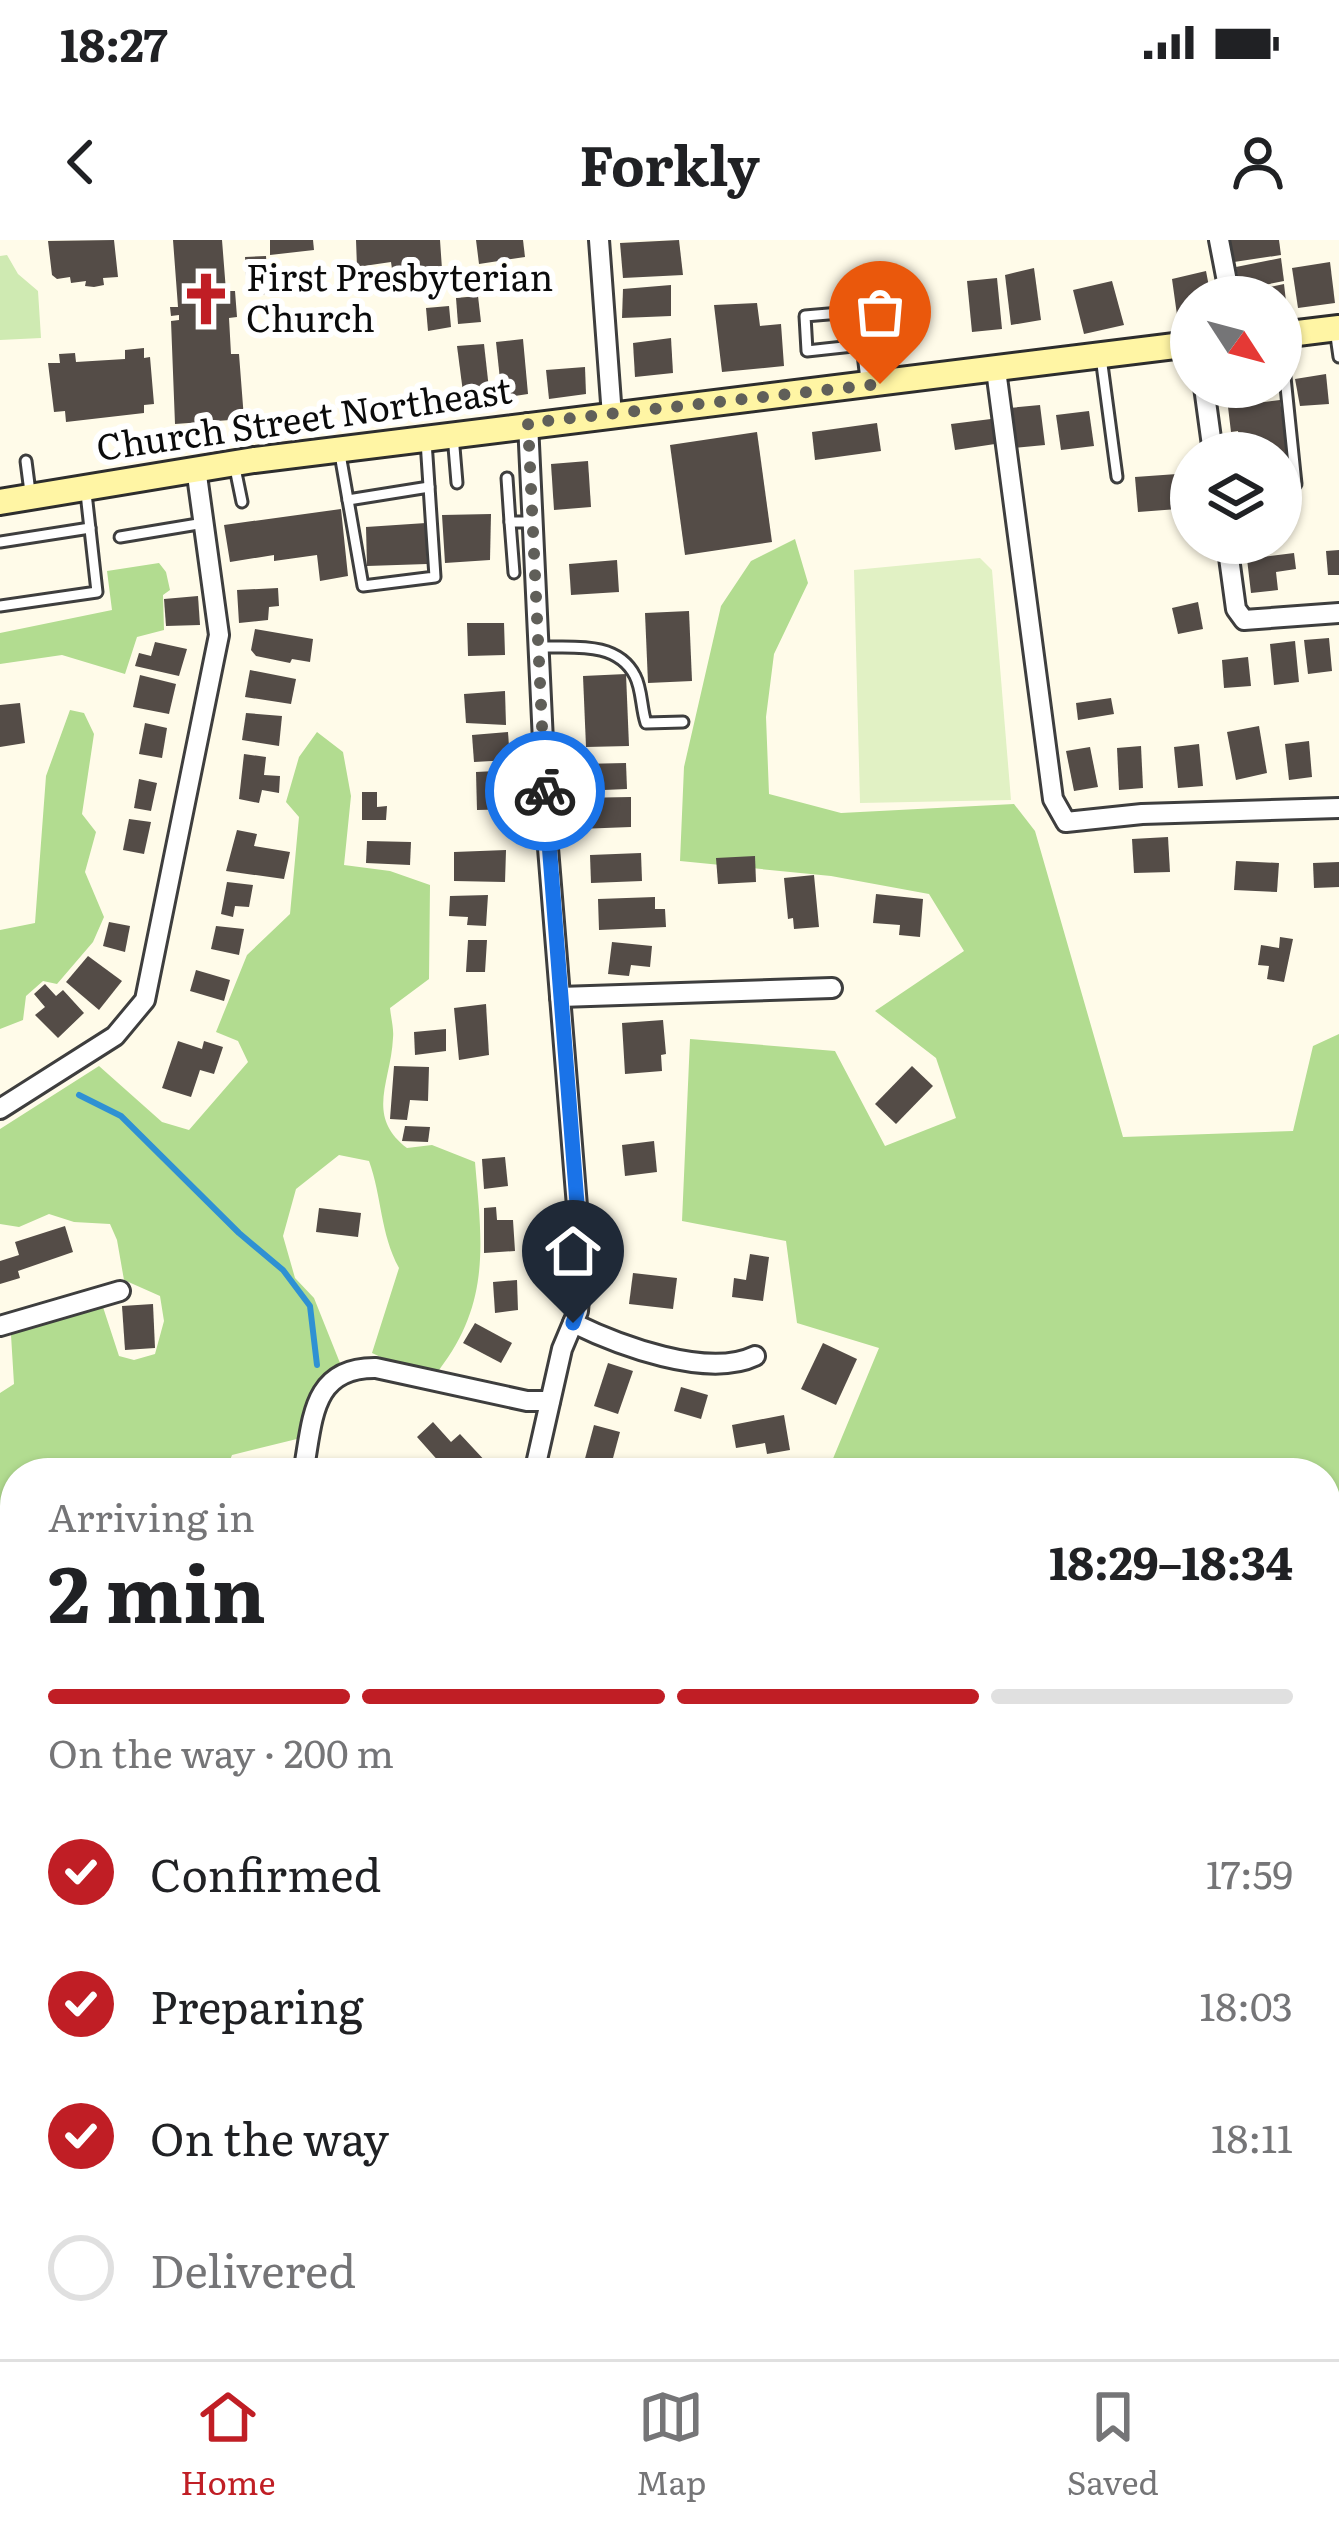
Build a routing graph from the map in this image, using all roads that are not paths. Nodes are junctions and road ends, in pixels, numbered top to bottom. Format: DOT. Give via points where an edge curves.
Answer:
graph roads {
  1 [pos="599,240"];
  2 [pos="1219,240"];
  3 [pos="1226,276"];
  4 [pos="1337,329"];
  5 [pos="1302,333"];
  6 [pos="1170,347"];
  7 [pos="1100,356"];
  8 [pos="1339,357"];
  9 [pos="996,370"];
  10 [pos="878,384"];
  11 [pos="612,416"];
  12 [pos="528,423"];
  13 [pos="452,433"];
  14 [pos="425,437"];
  15 [pos="339,448"];
  16 [pos="26,461"];
  17 [pos="234,463"];
  18 [pos="196,468"];
  19 [pos="1117,477"];
  20 [pos="507,478"];
  21 [pos="457,484"];
  22 [pos="85,487"];
  23 [pos="429,487"];
  24 [pos="31,497"];
  25 [pos="348,500"];
  26 [pos="0,502"];
  27 [pos="242,502"];
  28 [pos="510,522"];
  29 [pos="532,522"];
  30 [pos="205,523"];
  31 [pos="90,528"];
  32 [pos="120,537"];
  33 [pos="0,542"];
  34 [pos="1230,564"];
  35 [pos="514,573"];
  36 [pos="0,606"];
  37 [pos="1339,613"];
  38 [pos="538,647"];
  39 [pos="683,722"];
  40 [pos="1339,808"];
  41 [pos="832,988"];
  42 [pos="560,997"];
  43 [pos="0,1109"];
  44 [pos="120,1291"];
  45 [pos="573,1323"];
  46 [pos="0,1326"];
  47 [pos="754,1356"];
  48 [pos="550,1401"];
  49 [pos="306,1458"];
  50 [pos="537,1458"];
  1 -- 11 [label="street"];
  2 -- 3 [label="street"];
  4 -- 5 [label="main road"];
  4 -- 8 [label="lane"];
  6 -- 7 [label="main road, Church Street Northeast"];
  7 -- 9 [label="main road, Church Street Northeast"];
  7 -- 19 [label="lane"];
  9 -- 10 [label="main road, Church Street Northeast"];
  9 -- 40 [label="street" via="1053,800 1066,822"];
  10 -- 10 [label="lane" via="875,310 805,316 807,351 862,345"];
  10 -- 11 [label="main road, Church Street Northeast"];
  11 -- 12 [label="main road, Church Street Northeast"];
  12 -- 13 [label="main road, Church Street Northeast"];
  12 -- 29 [label="street"];
  13 -- 14 [label="main road, Church Street Northeast"];
  13 -- 21 [label="lane"];
  14 -- 15 [label="main road, Church Street Northeast"];
  14 -- 23 [label="lane"];
  15 -- 17 [label="main road, Church Street Northeast"];
  15 -- 25 [label="lane"];
  16 -- 24 [label="lane"];
  17 -- 18 [label="main road, Church Street Northeast"];
  17 -- 27 [label="lane"];
  18 -- 22 [label="main road, Church Street Northeast"];
  18 -- 30 [label="street"];
  20 -- 28 [label="lane"];
  22 -- 24 [label="main road, Church Street Northeast"];
  22 -- 31 [label="lane"];
  23 -- 25 [label="lane"];
  23 -- 25 [label="lane" via="435,577 363,586"];
  24 -- 26 [label="main road, Church Street Northeast"];
  28 -- 29 [label="lane"];
  28 -- 35 [label="lane"];
  29 -- 38 [label="street"];
  30 -- 32 [label="lane"];
  30 -- 43 [label="street" via="219,634 146,1000 115,1036"];
  31 -- 33 [label="lane"];
  31 -- 36 [label="lane" via="97,592"];
  34 -- 37 [label="street" via="1244,620"];
  38 -- 39 [label="lane" via="598,648 621,659 635,676 646,723"];
  38 -- 42 [label="street"];
  41 -- 42 [label="street"];
  42 -- 45 [label="street" via="582,1268"];
  44 -- 46 [label="street"];
  45 -- 47 [label="street" via="692,1361"];
  45 -- 48 [label="street"];
  48 -- 49 [label="street" via="354,1367 320,1394"];
  48 -- 50 [label="street"];
}
